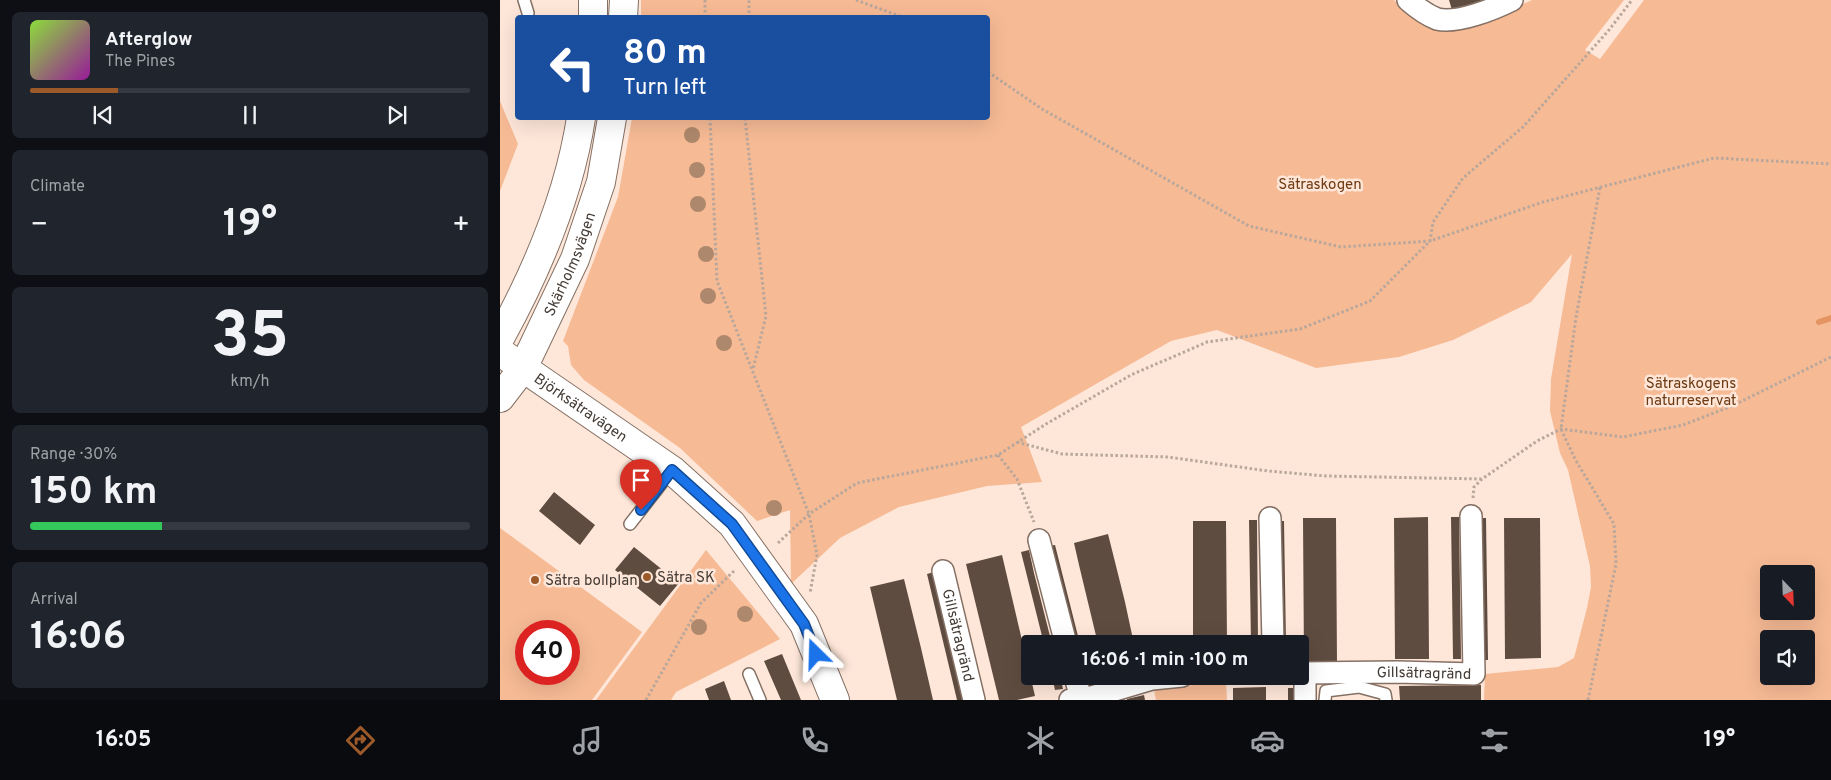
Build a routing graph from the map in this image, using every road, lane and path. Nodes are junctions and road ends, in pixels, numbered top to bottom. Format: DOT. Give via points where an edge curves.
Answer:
graph roads {
  1 [pos="524,0"];
  2 [pos="593,0"];
  3 [pos="624,0"];
  4 [pos="705,0"];
  5 [pos="749,0"];
  6 [pos="856,0"];
  7 [pos="1408,0"];
  8 [pos="1512,0"];
  9 [pos="1632,0"];
  10 [pos="528,13"];
  11 [pos="593,15"];
  12 [pos="623,15"];
  13 [pos="705,15"];
  14 [pos="748,15"];
  15 [pos="897,15"];
  16 [pos="990,73"];
  17 [pos="581,120"];
  18 [pos="612,120"];
  19 [pos="710,120"];
  20 [pos="745,120"];
  21 [pos="1831,164"];
  22 [pos="1600,187"];
  23 [pos="1430,240"];
  24 [pos="500,338"];
  25 [pos="500,352"];
  26 [pos="1831,357"];
  27 [pos="524,368"];
  28 [pos="752,371"];
  29 [pos="500,398"];
  30 [pos="1561,429"];
  31 [pos="1016,442"];
  32 [pos="998,455"];
  33 [pos="672,470"];
  34 [pos="1482,479"];
  35 [pos="809,514"];
  36 [pos="1471,516"];
  37 [pos="1270,518"];
  38 [pos="630,524"];
  39 [pos="1039,540"];
  40 [pos="778,544"];
  41 [pos="735,570"];
  42 [pos="943,571"];
  43 [pos="804,624"];
  44 [pos="1064,635"];
  45 [pos="1272,635"];
  46 [pos="1309,673"];
  47 [pos="749,674"];
  48 [pos="1077,685"];
  49 [pos="1132,685"];
  50 [pos="1303,685"];
  51 [pos="646,700"];
  52 [pos="760,700"];
  53 [pos="835,700"];
  54 [pos="974,700"];
  55 [pos="1070,700"];
  56 [pos="1081,700"];
  57 [pos="1305,700"];
  58 [pos="1325,700"];
  59 [pos="1386,700"];
  60 [pos="1588,700"];
  1 -- 10 [label="lane"];
  2 -- 11 [label="main road"];
  3 -- 12 [label="main road"];
  4 -- 13 [label="path"];
  5 -- 14 [label="path"];
  6 -- 15 [label="path"];
  7 -- 8 [label="street" via="1436,18 1446,20 1498,7"];
  9 -- 23 [label="path" via="1523,128 1463,178 1433,222"];
  16 -- 23 [label="path" via="1042,109 1250,226 1341,248"];
  17 -- 24 [label="main road, Skärholmsvägen" via="565,189 546,245"];
  18 -- 27 [label="main road, Skärholmsvägen" via="601,182 576,259"];
  19 -- 28 [label="path" via="717,281"];
  20 -- 28 [label="path" via="766,316"];
  21 -- 22 [label="path" via="1714,158"];
  22 -- 23 [label="path" via="1543,202"];
  22 -- 30 [label="path" via="1576,317"];
  23 -- 31 [label="path" via="1370,301 1300,329 1207,342 1131,375"];
  25 -- 27 [label="main road, Björksätravägen"];
  26 -- 30 [label="path" via="1732,406 1682,425 1623,436"];
  27 -- 29 [label="main road, Skärholmsvägen"];
  27 -- 33 [label="main road, Björksätravägen"];
  28 -- 35 [label="path"];
  30 -- 34 [label="path" via="1537,441"];
  30 -- 60 [label="path" via="1614,524 1616,564"];
  31 -- 32 [label="path"];
  31 -- 34 [label="path" via="1062,454 1168,457 1326,476"];
  32 -- 35 [label="path" via="857,483"];
  32 -- 39 [label="path" via="1017,479"];
  33 -- 38 [label="lane"];
  33 -- 43 [label="main road, Björksätravägen" via="732,524"];
  34 -- 36 [label="path" via="1474,487"];
  35 -- 40 [label="path"];
  35 -- 43 [label="path" via="817,555"];
  36 -- 46 [label="street, Gillsätragränd" via="1474,674"];
  37 -- 45 [label="street"];
  39 -- 44 [label="street"];
  41 -- 51 [label="path" via="701,603"];
  42 -- 54 [label="street, Gillsätragränd"];
  43 -- 53 [label="main road, Björksätravägen"];
  47 -- 52 [label="lane"];
  48 -- 56 [label="street"];
  49 -- 56 [label="street"];
  50 -- 57 [label="street, Gillsätragränd"];
  55 -- 56 [label="street"];
  58 -- 59 [label="lane, Gillsätragränd" via="1326,690 1359,687 1386,694"];
}
